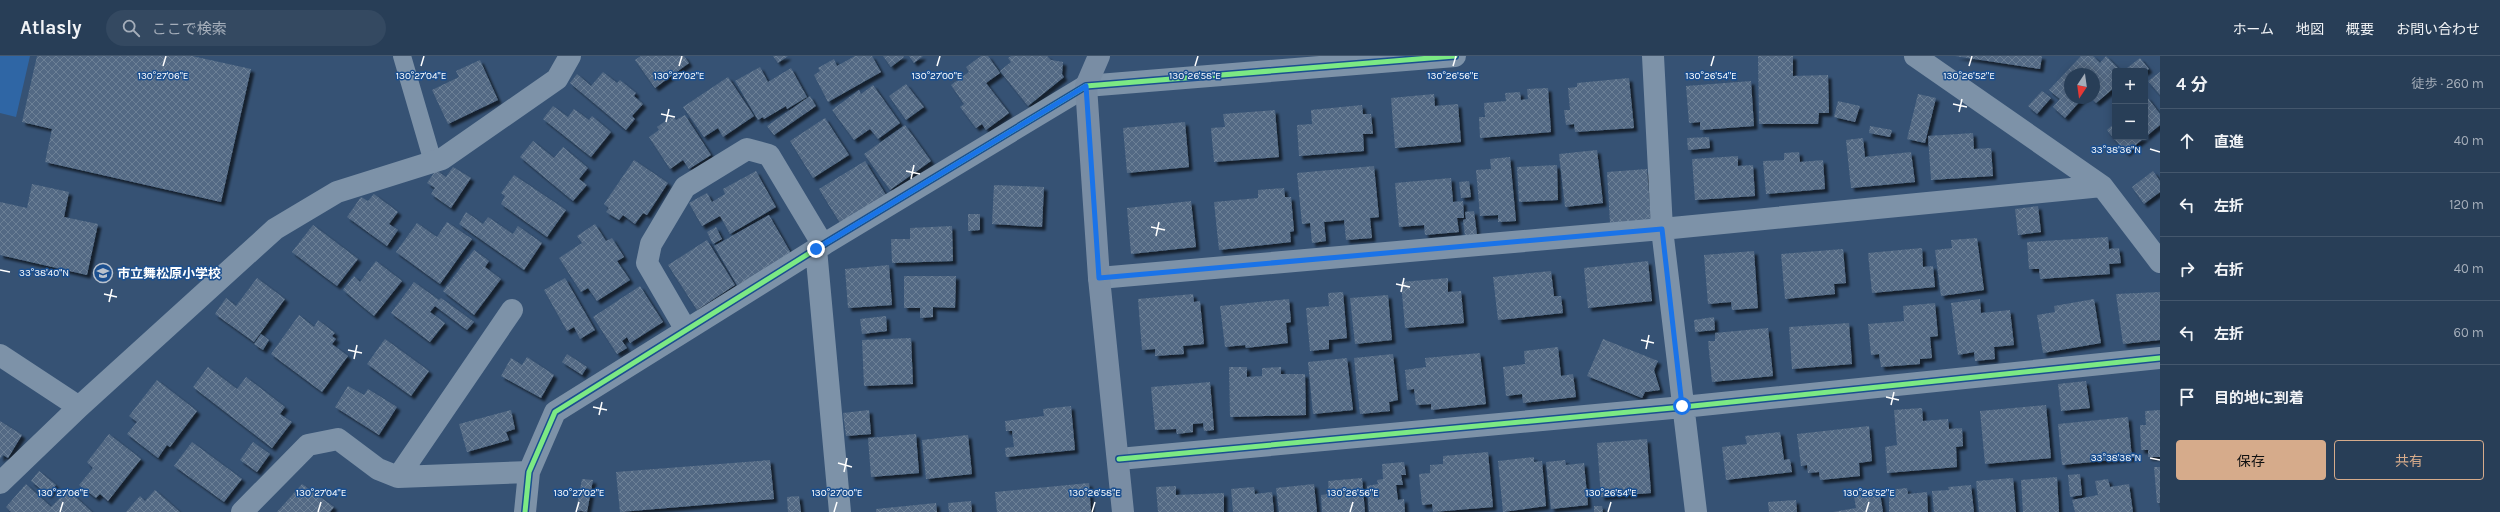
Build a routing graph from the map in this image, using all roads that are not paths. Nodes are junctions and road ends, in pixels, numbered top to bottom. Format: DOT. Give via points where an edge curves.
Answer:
graph roads {
  1 [pos="402,56"];
  2 [pos="570,56"];
  3 [pos="1100,56"];
  4 [pos="1455,56"];
  5 [pos="1653,56"];
  6 [pos="1915,56"];
  7 [pos="1086,86"];
  8 [pos="433,162"];
  9 [pos="2102,186"];
  10 [pos="1662,229"];
  11 [pos="820,247"];
  12 [pos="2160,262"];
  13 [pos="1099,278"];
  14 [pos="512,310"];
  15 [pos="686,330"];
  16 [pos="0,355"];
  17 [pos="2160,358"];
  18 [pos="1682,406"];
  19 [pos="79,407"];
  20 [pos="1119,459"];
  21 [pos="529,472"];
  22 [pos="398,477"];
  23 [pos="0,483"];
  24 [pos="242,512"];
  25 [pos="525,512"];
  26 [pos="840,512"];
  27 [pos="1123,512"];
  28 [pos="1696,512"];
  1 -- 8 [label="lane"];
  2 -- 8 [label="street" via="557,79 442,159"];
  3 -- 7 [label="street"];
  4 -- 7 [label="street"];
  5 -- 10 [label="street"];
  6 -- 9 [label="street"];
  7 -- 11 [label="street"];
  7 -- 13 [label="street"];
  8 -- 19 [label="street" via="337,192 275,229"];
  9 -- 10 [label="street"];
  9 -- 12 [label="street"];
  10 -- 13 [label="street"];
  10 -- 18 [label="street"];
  11 -- 15 [label="street"];
  11 -- 15 [label="street" via="769,155 747,149 685,187 651,244 646,263"];
  11 -- 26 [label="street"];
  13 -- 20 [label="street"];
  14 -- 22 [label="street"];
  15 -- 21 [label="street" via="555,412"];
  16 -- 19 [label="street"];
  17 -- 18 [label="street"];
  18 -- 20 [label="street"];
  18 -- 28 [label="street"];
  19 -- 23 [label="street"];
  20 -- 27 [label="street"];
  21 -- 22 [label="street"];
  21 -- 25 [label="street"];
  22 -- 24 [label="street" via="378,468 338,439 308,445"];
}
